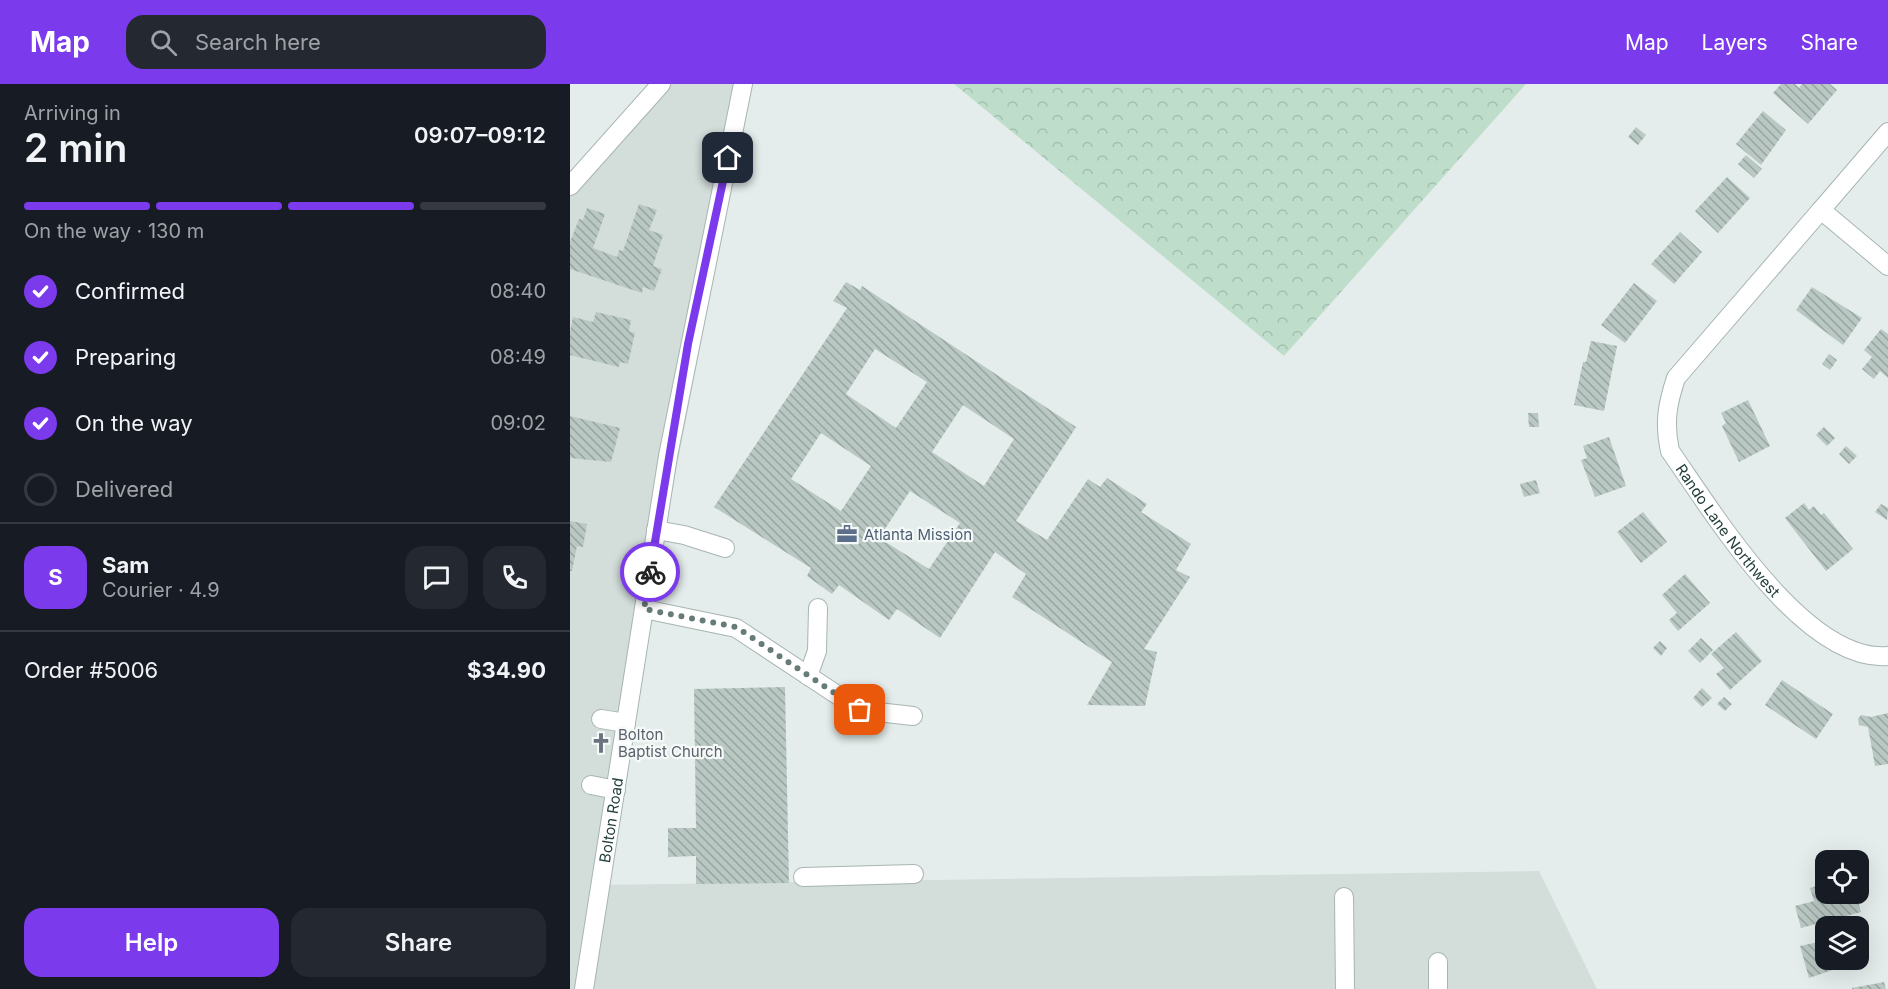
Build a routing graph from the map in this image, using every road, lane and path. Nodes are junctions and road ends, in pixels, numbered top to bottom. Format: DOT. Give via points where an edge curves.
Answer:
graph roads {
  1 [pos="661,84"];
  2 [pos="743,84"];
  3 [pos="1888,132"];
  4 [pos="570,186"];
  5 [pos="1821,210"];
  6 [pos="1888,266"];
  7 [pos="656,530"];
  8 [pos="725,548"];
  9 [pos="818,608"];
  10 [pos="644,609"];
  11 [pos="1888,656"];
  12 [pos="808,676"];
  13 [pos="913,716"];
  14 [pos="601,719"];
  15 [pos="626,723"];
  16 [pos="591,785"];
  17 [pos="616,790"];
  18 [pos="914,874"];
  19 [pos="803,877"];
  20 [pos="1344,897"];
  21 [pos="1438,962"];
  22 [pos="584,989"];
  23 [pos="1345,989"];
  24 [pos="1438,989"];
  1 -- 4 [label="street"];
  2 -- 7 [label="street, Bolton Road" via="688,344"];
  3 -- 5 [label="street, Rando Lane Northwest"];
  5 -- 6 [label="street"];
  5 -- 11 [label="street, Rando Lane Northwest" via="1676,378 1666,407 1665,429 1670,451 1749,564 1837,646 1857,654"];
  7 -- 8 [label="street"];
  7 -- 10 [label="street, Bolton Road"];
  9 -- 12 [label="street" via="817,651"];
  10 -- 12 [label="street" via="736,627"];
  10 -- 15 [label="street, Bolton Road"];
  12 -- 13 [label="street" via="860,710"];
  14 -- 15 [label="street"];
  15 -- 17 [label="street, Bolton Road"];
  16 -- 17 [label="street"];
  17 -- 22 [label="street, Bolton Road"];
  18 -- 19 [label="street"];
  20 -- 23 [label="street"];
  21 -- 24 [label="street"];
}
